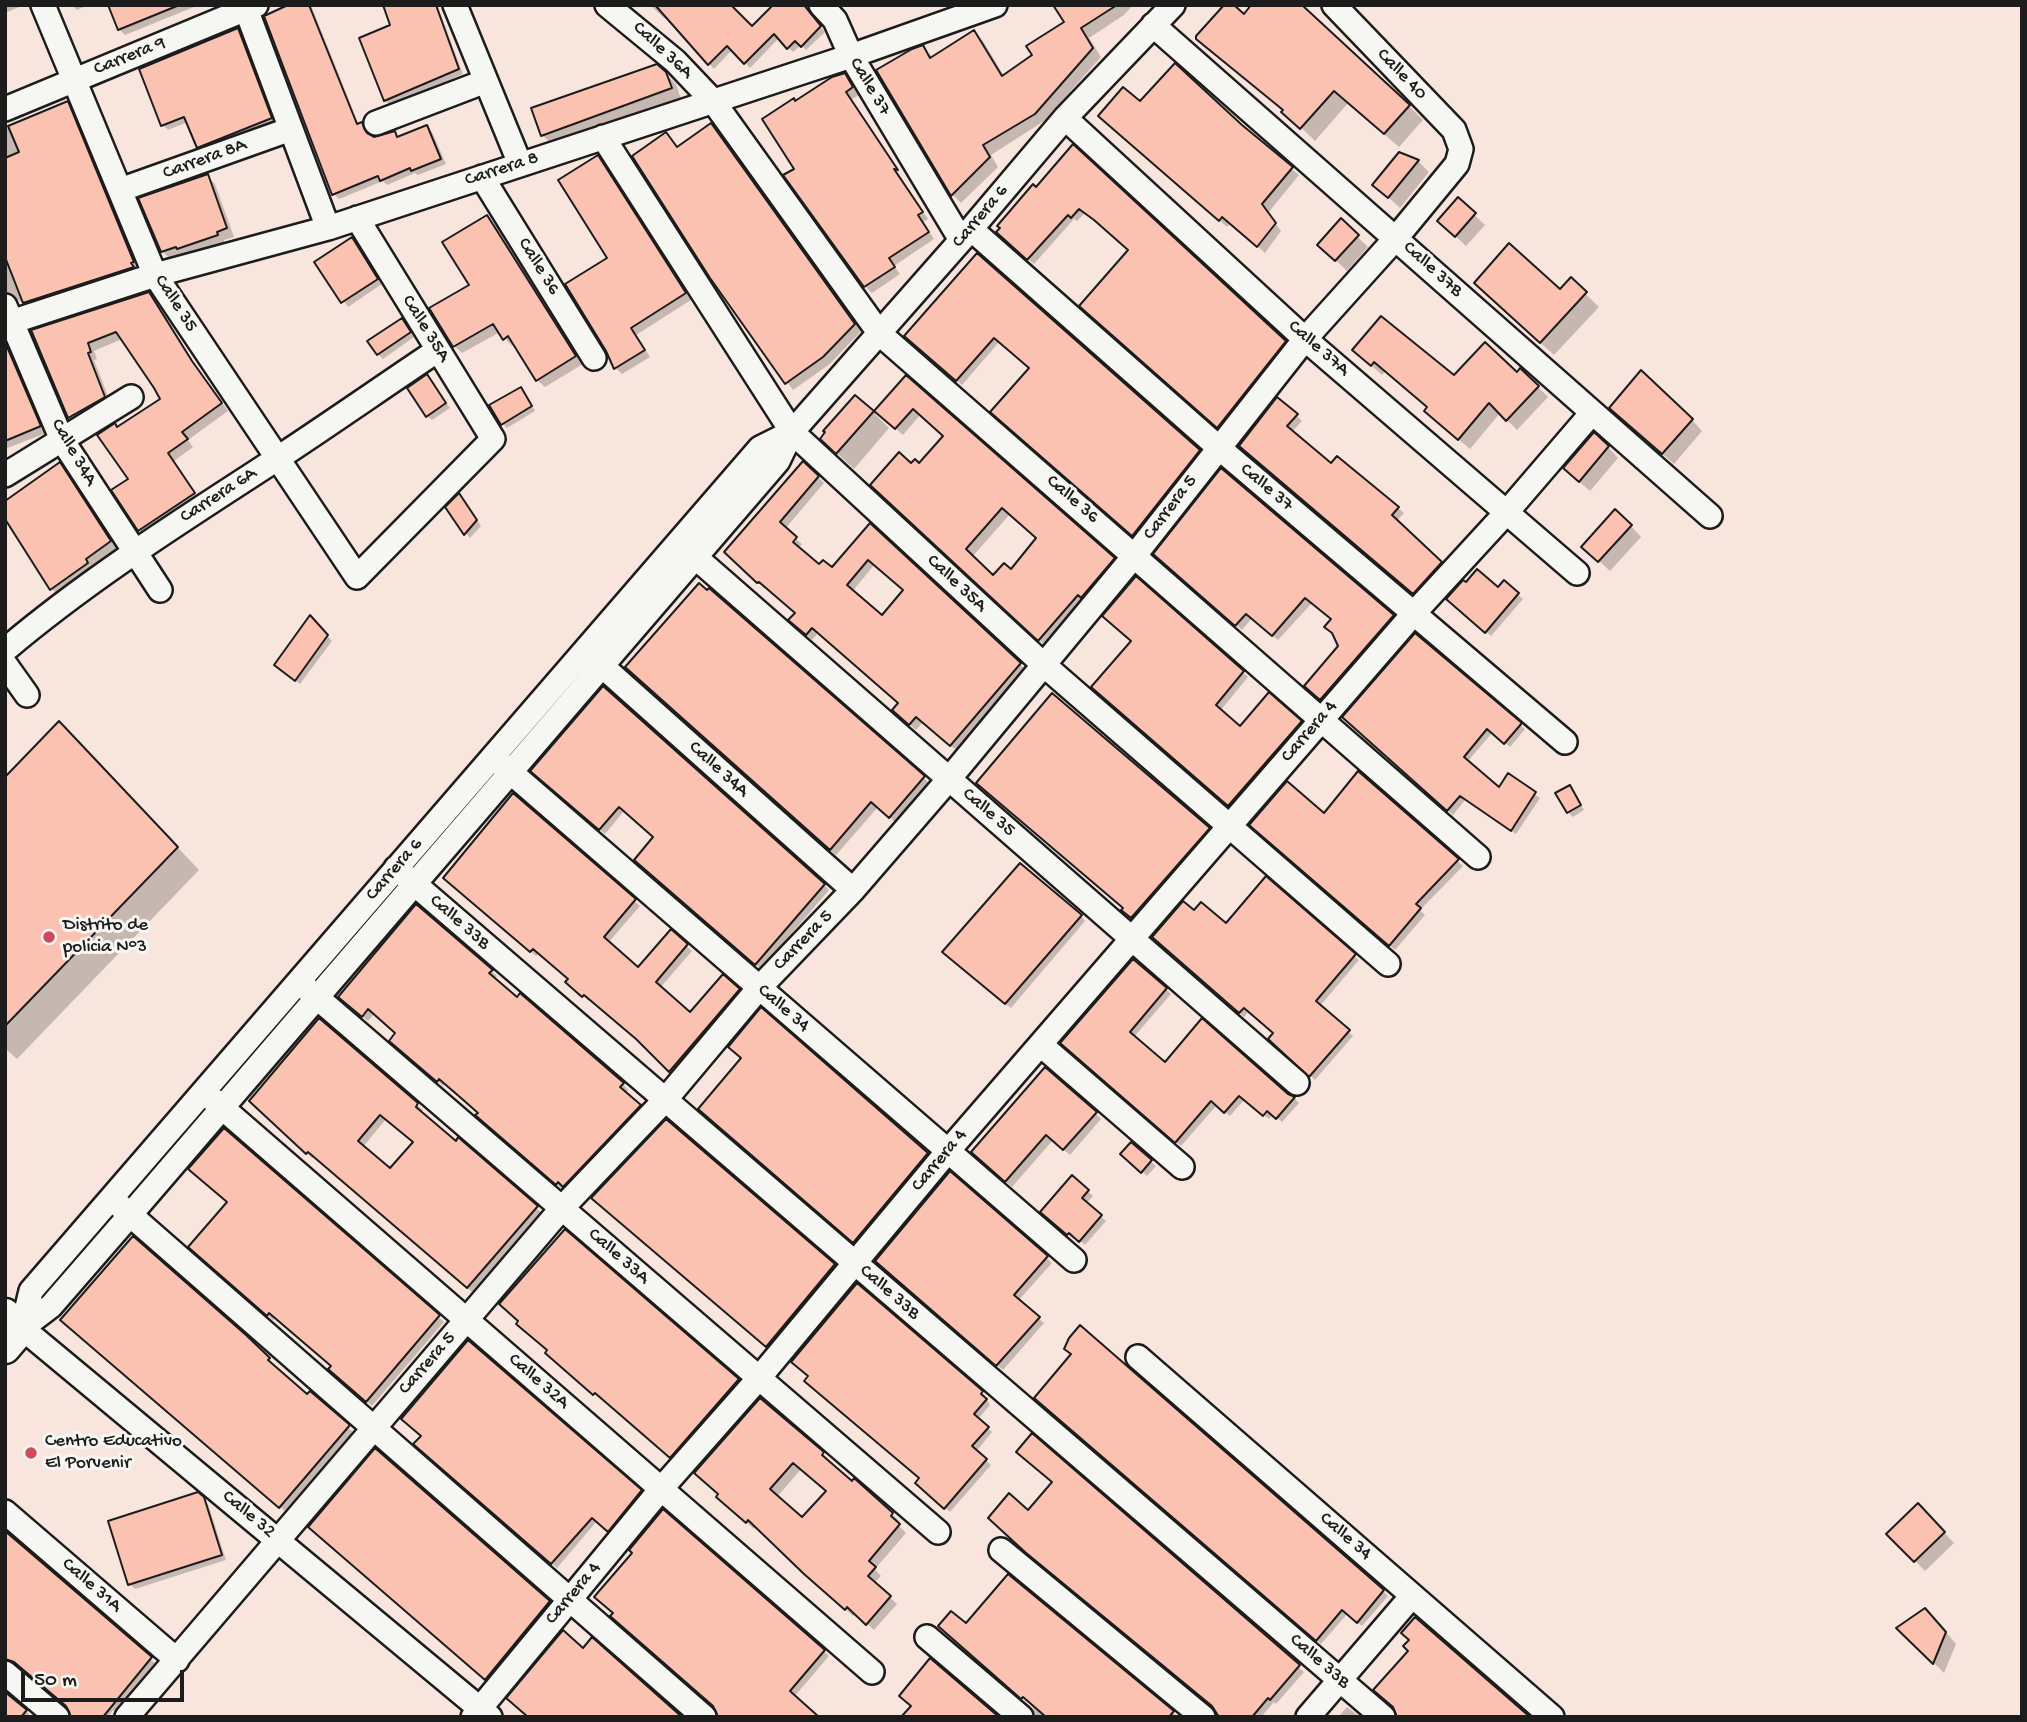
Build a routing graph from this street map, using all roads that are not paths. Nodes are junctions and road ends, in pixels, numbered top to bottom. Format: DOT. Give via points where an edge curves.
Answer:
graph roads {
  1 [pos="43,5"];
  2 [pos="455,5"];
  3 [pos="607,5"];
  4 [pos="821,5"];
  5 [pos="1173,5"];
  6 [pos="1334,5"];
  7 [pos="992,6"];
  8 [pos="251,7"];
  9 [pos="1153,25"];
  10 [pos="850,56"];
  11 [pos="74,80"];
  12 [pos="486,81"];
  13 [pos="713,101"];
  14 [pos="5,109"];
  15 [pos="1065,118"];
  16 [pos="376,123"];
  17 [pos="291,129"];
  18 [pos="603,137"];
  19 [pos="1461,149"];
  20 [pos="520,164"];
  21 [pos="482,177"];
  22 [pos="120,190"];
  23 [pos="357,218"];
  24 [pos="328,228"];
  25 [pos="966,235"];
  26 [pos="1396,238"];
  27 [pos="155,275"];
  28 [pos="7,317"];
  29 [pos="880,334"];
  30 [pos="1305,338"];
  31 [pos="438,350"];
  32 [pos="594,358"];
  33 [pos="131,397"];
  34 [pos="1591,414"];
  35 [pos="792,432"];
  36 [pos="62,440"];
  37 [pos="1218,447"];
  38 [pos="277,459"];
  39 [pos="5,475"];
  40 [pos="1506,513"];
  41 [pos="1710,516"];
  42 [pos="687,550"];
  43 [pos="134,551"];
  44 [pos="1135,555"];
  45 [pos="1577,573"];
  46 [pos="356,576"];
  47 [pos="160,590"];
  48 [pos="1415,612"];
  49 [pos="5,650"];
  50 [pos="584,651"];
  51 [pos="5,664"];
  52 [pos="1044,665"];
  53 [pos="602,666"];
  54 [pos="27,695"];
  55 [pos="1321,720"];
  56 [pos="1565,742"];
  57 [pos="493,757"];
  58 [pos="511,772"];
  59 [pos="948,779"];
  60 [pos="1229,825"];
  61 [pos="1478,857"];
  62 [pos="396,868"];
  63 [pos="414,884"];
  64 [pos="853,890"];
  65 [pos="1132,939"];
  66 [pos="1388,964"];
  67 [pos="298,982"];
  68 [pos="759,988"];
  69 [pos="317,998"];
  70 [pos="1041,1045"];
  71 [pos="1297,1083"];
  72 [pos="203,1091"];
  73 [pos="665,1100"];
  74 [pos="222,1108"];
  75 [pos="948,1151"];
  76 [pos="1182,1167"];
  77 [pos="111,1198"];
  78 [pos="562,1209"];
  79 [pos="130,1215"];
  80 [pos="1074,1260"];
  81 [pos="855,1263"];
  82 [pos="466,1320"];
  83 [pos="11,1330"];
  84 [pos="1138,1357"];
  85 [pos="759,1378"];
  86 [pos="373,1428"];
  87 [pos="661,1489"];
  88 [pos="5,1512"];
  89 [pos="938,1532"];
  90 [pos="279,1541"];
  91 [pos="1001,1550"];
  92 [pos="1412,1596"];
  93 [pos="569,1599"];
  94 [pos="927,1637"];
  95 [pos="177,1660"];
  96 [pos="872,1672"];
  97 [pos="5,1673"];
  98 [pos="1340,1680"];
  99 [pos="481,1714"];
  100 [pos="57,1717"];
  101 [pos="127,1717"];
  102 [pos="704,1717"];
  103 [pos="1021,1717"];
  104 [pos="1203,1717"];
  105 [pos="1308,1717"];
  106 [pos="1383,1717"];
  107 [pos="1552,1717"];
  1 -- 11 [label="street, Calle 35"];
  2 -- 12 [label="street"];
  3 -- 13 [label="street, Calle 36A" via="675,61"];
  4 -- 10 [label="street, Calle 37" via="835,20"];
  5 -- 9 [label="street, Carrera 6"];
  6 -- 19 [label="street, Calle 40" via="1454,130"];
  7 -- 10 [label="street, Carrera 8"];
  8 -- 11 [label="street, Carrera 9"];
  8 -- 17 [label="street"];
  9 -- 15 [label="street, Carrera 6"];
  9 -- 26 [label="street, Calle 37B"];
  10 -- 13 [label="street, Carrera 8"];
  10 -- 25 [label="street, Calle 37"];
  11 -- 14 [label="street, Carrera 9"];
  11 -- 22 [label="street, Calle 35"];
  12 -- 16 [label="street"];
  12 -- 20 [label="street"];
  13 -- 18 [label="street, Carrera 8"];
  13 -- 29 [label="street, Calle 36"];
  15 -- 25 [label="street, Carrera 6"];
  15 -- 30 [label="street, Calle 37A"];
  17 -- 22 [label="street, Carrera 8A"];
  17 -- 24 [label="street"];
  18 -- 20 [label="street, Carrera 8"];
  18 -- 35 [label="street, Calle 35A"];
  19 -- 26 [label="street, Carrera 5" via="1457,164"];
  20 -- 21 [label="street, Carrera 8"];
  21 -- 23 [label="street, Carrera 8"];
  21 -- 32 [label="street, Calle 36"];
  22 -- 27 [label="street, Calle 35"];
  23 -- 24 [label="street, Carrera 8"];
  23 -- 31 [label="street, Calle 35A"];
  24 -- 27 [label="street, Carrera 8"];
  25 -- 29 [label="street, Carrera 6"];
  25 -- 37 [label="street, Calle 37"];
  26 -- 30 [label="street, Carrera 5"];
  26 -- 34 [label="street, Calle 37B"];
  27 -- 28 [label="street, Carrera 8"];
  27 -- 38 [label="street, Calle 35"];
  28 -- 36 [label="street, Calle 34A"];
  29 -- 35 [label="street, Carrera 6"];
  29 -- 44 [label="street, Calle 36"];
  30 -- 37 [label="street, Carrera 5"];
  30 -- 40 [label="street, Calle 37A"];
  31 -- 38 [label="street, Carrera 6A"];
  31 -- 46 [label="street, Calle 35A" via="493,439"];
  33 -- 36 [label="street"];
  34 -- 40 [label="street, Carrera 4"];
  34 -- 41 [label="street, Calle 37B"];
  35 -- 42 [label="street, Carrera 6" via="778,461"];
  35 -- 52 [label="street, Calle 35A"];
  36 -- 39 [label="street"];
  36 -- 43 [label="street, Calle 34A"];
  37 -- 44 [label="street, Carrera 5"];
  37 -- 48 [label="street, Calle 37"];
  38 -- 43 [label="street, Carrera 6A"];
  38 -- 46 [label="street, Calle 35"];
  40 -- 45 [label="street, Calle 37A"];
  40 -- 48 [label="street, Carrera 4"];
  42 -- 50 [label="street, Carrera 6"];
  42 -- 53 [label="street, Carrera 6"];
  42 -- 59 [label="street, Calle 35"];
  43 -- 47 [label="street, Calle 34A"];
  43 -- 49 [label="street, Carrera 6A"];
  44 -- 52 [label="street, Carrera 5"];
  44 -- 55 [label="street, Calle 36"];
  48 -- 55 [label="street, Carrera 4"];
  48 -- 56 [label="street, Calle 37"];
  50 -- 53 [label="street, Calle 34A"];
  50 -- 57 [label="street, Carrera 6"];
  51 -- 54 [label="street"];
  52 -- 59 [label="street, Carrera 5"];
  52 -- 60 [label="street, Calle 35A"];
  53 -- 58 [label="street, Carrera 6"];
  53 -- 64 [label="street, Calle 34A"];
  55 -- 60 [label="street, Carrera 4"];
  55 -- 61 [label="street, Calle 36"];
  57 -- 58 [label="street, Calle 34"];
  57 -- 62 [label="street, Carrera 6"];
  58 -- 63 [label="street, Carrera 6"];
  58 -- 68 [label="street, Calle 34"];
  59 -- 64 [label="street, Carrera 5"];
  59 -- 65 [label="street, Calle 35"];
  60 -- 65 [label="street, Carrera 4"];
  60 -- 66 [label="street, Calle 35A"];
  62 -- 63 [label="street, Calle 33B"];
  62 -- 67 [label="street, Carrera 6"];
  63 -- 69 [label="street, Carrera 6"];
  63 -- 73 [label="street, Calle 33B"];
  64 -- 68 [label="street, Carrera 5"];
  65 -- 70 [label="street, Carrera 4"];
  65 -- 71 [label="street, Calle 35"];
  67 -- 69 [label="street, Calle 33A"];
  67 -- 72 [label="street, Carrera 6"];
  68 -- 73 [label="street, Carrera 5"];
  68 -- 75 [label="street, Calle 34"];
  69 -- 74 [label="street, Carrera 6"];
  69 -- 78 [label="street, Calle 33A"];
  70 -- 75 [label="street, Carrera 4"];
  70 -- 76 [label="street"];
  72 -- 74 [label="street, Calle 32A"];
  72 -- 77 [label="street, Carrera 6"];
  73 -- 78 [label="street, Carrera 5"];
  73 -- 81 [label="street, Calle 33B"];
  74 -- 79 [label="street, Carrera 6"];
  74 -- 82 [label="street, Calle 32A"];
  75 -- 80 [label="street, Calle 34"];
  75 -- 81 [label="street, Carrera 4"];
  77 -- 79 [label="street"];
  77 -- 83 [label="street, Carrera 6" via="31,1291"];
  78 -- 82 [label="street, Carrera 5"];
  78 -- 85 [label="street, Calle 33A"];
  79 -- 83 [label="street, Carrera 6" via="51,1306"];
  79 -- 86 [label="street"];
  81 -- 85 [label="street, Carrera 4"];
  81 -- 98 [label="street, Calle 33B"];
  82 -- 86 [label="street, Carrera 5"];
  82 -- 87 [label="street, Calle 32A"];
  83 -- 90 [label="street, Calle 32"];
  84 -- 92 [label="street, Calle 34"];
  85 -- 87 [label="street, Carrera 4"];
  85 -- 89 [label="street, Calle 33A"];
  86 -- 90 [label="street, Carrera 5"];
  86 -- 93 [label="street"];
  87 -- 93 [label="street, Carrera 4"];
  87 -- 96 [label="street, Calle 32A"];
  88 -- 95 [label="street, Calle 31A"];
  90 -- 95 [label="street, Carrera 5"];
  90 -- 99 [label="street, Calle 32"];
  91 -- 104 [label="street"];
  92 -- 98 [label="street"];
  92 -- 107 [label="street, Calle 34"];
  93 -- 99 [label="street, Carrera 4"];
  93 -- 102 [label="street"];
  94 -- 103 [label="street"];
  95 -- 101 [label="street, Carrera 5"];
  97 -- 100 [label="street"];
  98 -- 105 [label="street"];
  98 -- 106 [label="street, Calle 33B"];
}
